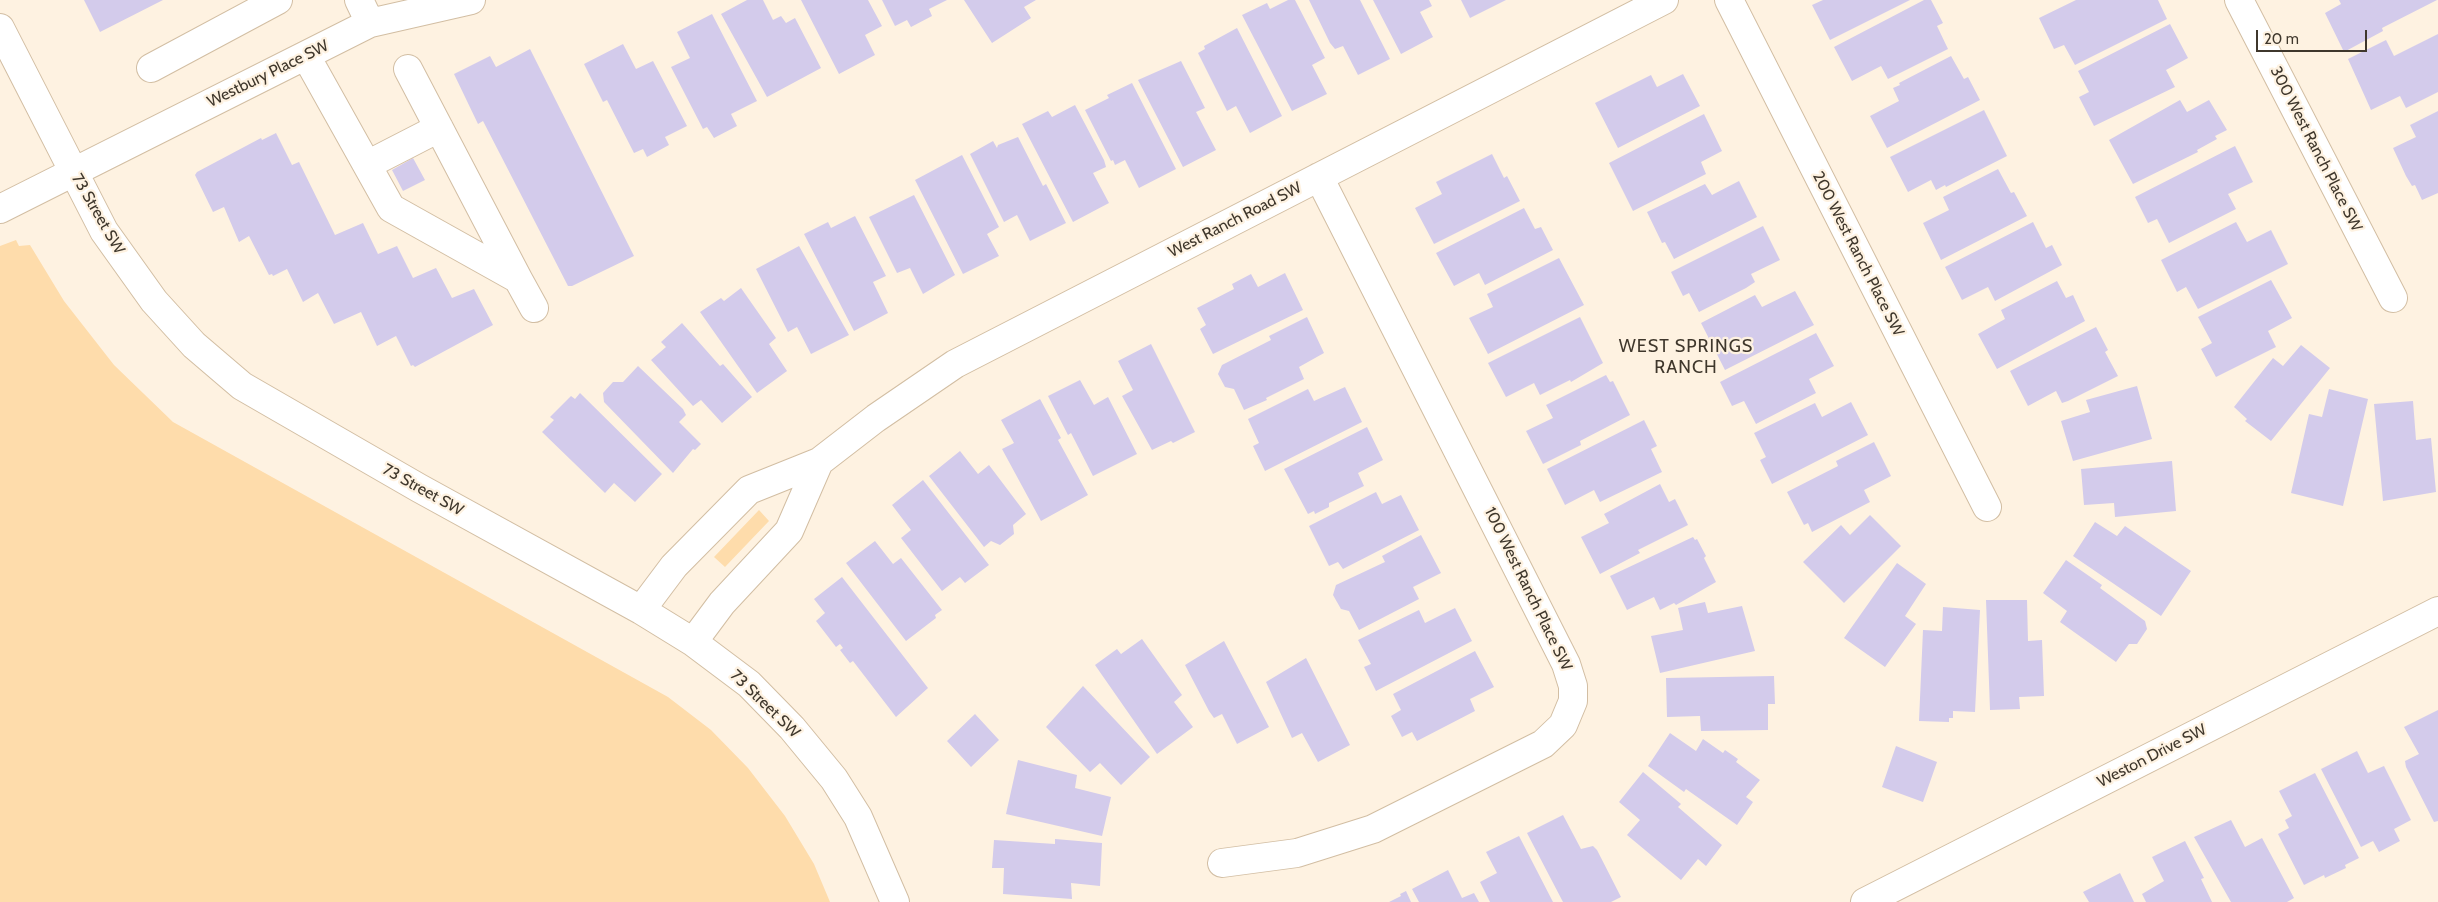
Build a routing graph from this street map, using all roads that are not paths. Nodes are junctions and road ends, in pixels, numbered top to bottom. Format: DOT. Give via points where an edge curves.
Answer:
graph roads {
  1 [pos="278,0"];
  2 [pos="471,0"];
  3 [pos="1664,0"];
  4 [pos="1729,0"];
  5 [pos="2239,0"];
  6 [pos="365,12"];
  7 [pos="0,28"];
  8 [pos="306,56"];
  9 [pos="151,68"];
  10 [pos="408,69"];
  11 [pos="439,128"];
  12 [pos="367,164"];
  13 [pos="73,171"];
  14 [pos="1319,177"];
  15 [pos="0,208"];
  16 [pos="518,279"];
  17 [pos="2393,298"];
  18 [pos="534,308"];
  19 [pos="819,462"];
  20 [pos="1987,507"];
  21 [pos="641,610"];
  22 [pos="2438,611"];
  23 [pos="694,642"];
  24 [pos="1222,863"];
  25 [pos="895,902"];
  26 [pos="1865,902"];
  1 -- 9 [label="street"];
  2 -- 6 [label="street, Westbury Place SW"];
  3 -- 14 [label="street, West Ranch Road SW"];
  4 -- 20 [label="street, 200 West Ranch Place SW"];
  5 -- 17 [label="street, 300 West Ranch Place SW"];
  6 -- 8 [label="street, Westbury Place SW"];
  7 -- 13 [label="street, 73 Street SW"];
  8 -- 12 [label="street"];
  8 -- 13 [label="street, Westbury Place SW"];
  10 -- 11 [label="street"];
  11 -- 12 [label="street"];
  11 -- 16 [label="street"];
  12 -- 16 [label="street" via="391,208"];
  13 -- 15 [label="street, Westbury Place SW"];
  13 -- 21 [label="street, 73 Street SW" via="104,231 154,301 194,345 242,386"];
  14 -- 19 [label="street, West Ranch Road SW" via="976,352 883,412"];
  14 -- 24 [label="street, 100 West Ranch Place SW" via="1566,664 1573,686 1573,701 1564,725 1543,744 1373,829 1297,853"];
  16 -- 18 [label="street"];
  19 -- 21 [label="street, West Ranch Road SW" via="749,490 674,566"];
  19 -- 23 [label="street, West Ranch Road SW" via="789,532 722,603"];
  21 -- 23 [label="street, 73 Street SW"];
  22 -- 26 [label="street, Weston Drive SW"];
  23 -- 25 [label="street, 73 Street SW" via="749,684 792,728 834,779 858,817"];
}
